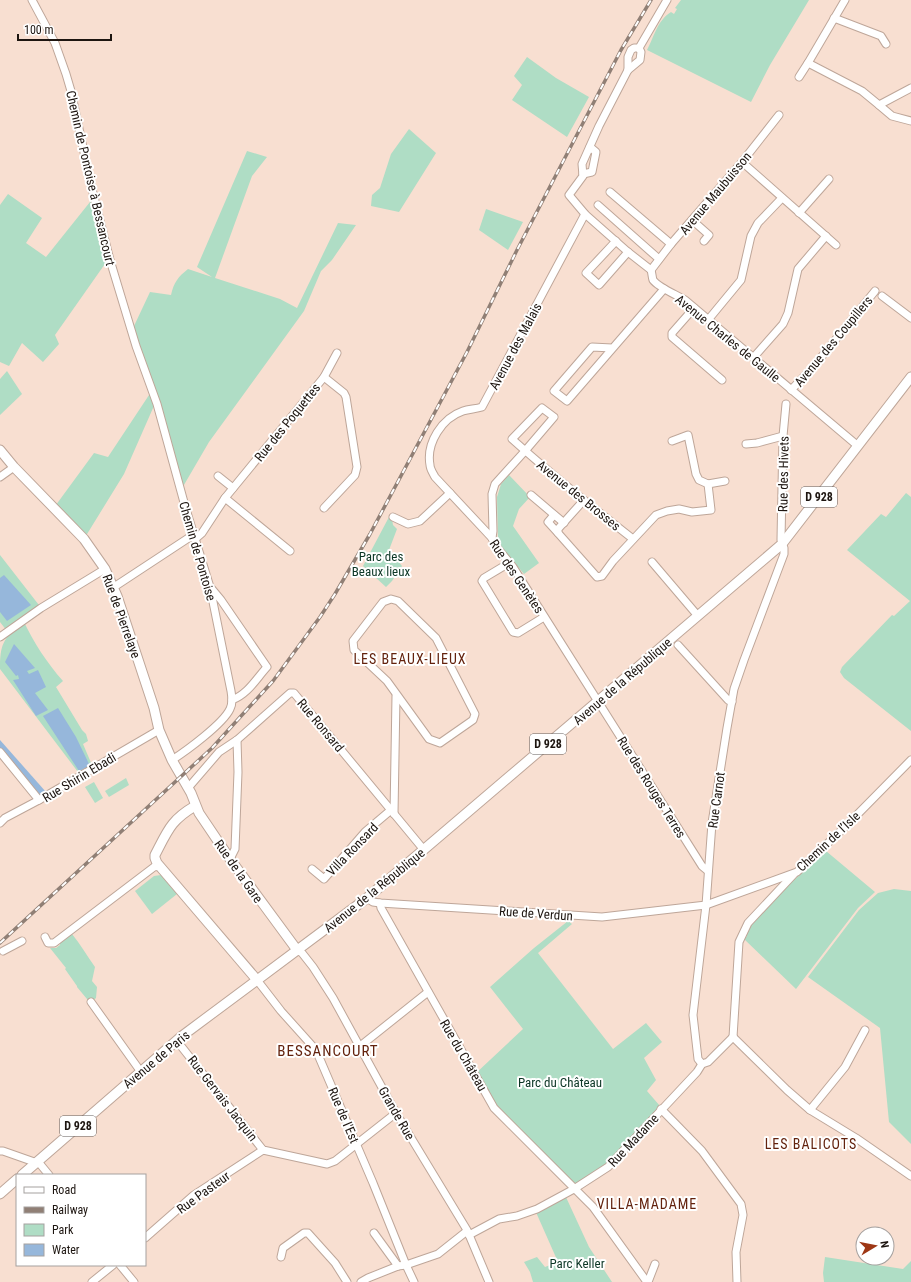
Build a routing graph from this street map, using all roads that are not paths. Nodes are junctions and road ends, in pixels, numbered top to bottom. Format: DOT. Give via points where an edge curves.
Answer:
graph roads {
  1 [pos="32,0"];
  2 [pos="667,0"];
  3 [pos="845,0"];
  4 [pos="834,18"];
  5 [pos="886,44"];
  6 [pos="639,48"];
  7 [pos="808,63"];
  8 [pos="628,70"];
  9 [pos="799,77"];
  10 [pos="911,88"];
  11 [pos="879,105"];
  12 [pos="779,115"];
  13 [pos="911,121"];
  14 [pos="590,148"];
  15 [pos="742,162"];
  16 [pos="582,174"];
  17 [pos="830,179"];
  18 [pos="610,192"];
  19 [pos="782,198"];
  20 [pos="598,206"];
  21 [pos="799,213"];
  22 [pos="585,214"];
  23 [pos="692,220"];
  24 [pos="826,236"];
  25 [pos="616,241"];
  26 [pos="704,241"];
  27 [pos="671,244"];
  28 [pos="836,245"];
  29 [pos="628,252"];
  30 [pos="659,259"];
  31 [pos="651,270"];
  32 [pos="664,289"];
  33 [pos="875,291"];
  34 [pos="882,296"];
  35 [pos="694,308"];
  36 [pos="911,318"];
  37 [pos="708,320"];
  38 [pos="612,348"];
  39 [pos="337,353"];
  40 [pos="753,358"];
  41 [pos="324,377"];
  42 [pos="911,378"];
  43 [pos="722,380"];
  44 [pos="791,390"];
  45 [pos="157,404"];
  46 [pos="786,404"];
  47 [pos="783,436"];
  48 [pos="672,441"];
  49 [pos="746,444"];
  50 [pos="858,446"];
  51 [pos="0,450"];
  52 [pos="526,451"];
  53 [pos="430,458"];
  54 [pos="14,467"];
  55 [pos="218,476"];
  56 [pos="0,477"];
  57 [pos="725,481"];
  58 [pos="708,484"];
  59 [pos="233,488"];
  60 [pos="450,493"];
  61 [pos="531,495"];
  62 [pos="225,498"];
  63 [pos="584,500"];
  64 [pos="324,508"];
  65 [pos="554,515"];
  66 [pos="393,518"];
  67 [pos="564,522"];
  68 [pos="558,533"];
  69 [pos="194,537"];
  70 [pos="492,538"];
  71 [pos="633,539"];
  72 [pos="782,544"];
  73 [pos="290,551"];
  74 [pos="774,551"];
  75 [pos="781,560"];
  76 [pos="652,562"];
  77 [pos="509,563"];
  78 [pos="105,569"];
  79 [pos="114,587"];
  80 [pos="210,587"];
  81 [pos="698,616"];
  82 [pos="544,617"];
  83 [pos="0,637"];
  84 [pos="678,645"];
  85 [pos="396,696"];
  86 [pos="232,700"];
  87 [pos="598,702"];
  88 [pos="732,702"];
  89 [pos="159,730"];
  90 [pos="237,740"];
  91 [pos="0,752"];
  92 [pos="172,760"];
  93 [pos="911,760"];
  94 [pos="188,788"];
  95 [pos="40,800"];
  96 [pos="195,806"];
  97 [pos="393,812"];
  98 [pos="0,823"];
  99 [pos="424,850"];
  100 [pos="230,859"];
  101 [pos="160,866"];
  102 [pos="312,869"];
  103 [pos="708,871"];
  104 [pos="797,872"];
  105 [pos="367,898"];
  106 [pos="380,903"];
  107 [pos="706,905"];
  108 [pos="22,941"];
  109 [pos="51,943"];
  110 [pos="297,950"];
  111 [pos="3,951"];
  112 [pos="256,980"];
  113 [pos="428,992"];
  114 [pos="91,1002"];
  115 [pos="865,1030"];
  116 [pos="733,1037"];
  117 [pos="177,1041"];
  118 [pos="359,1047"];
  119 [pos="702,1064"];
  120 [pos="138,1068"];
  121 [pos="661,1110"];
  122 [pos="810,1110"];
  123 [pos="396,1112"];
  124 [pos="354,1145"];
  125 [pos="263,1150"];
  126 [pos="0,1151"];
  127 [pos="36,1162"];
  128 [pos="23,1174"];
  129 [pos="48,1174"];
  130 [pos="911,1176"];
  131 [pos="16,1180"];
  132 [pos="574,1189"];
  133 [pos="0,1194"];
  134 [pos="374,1233"];
  135 [pos="467,1233"];
  136 [pos="146,1237"];
  137 [pos="281,1257"];
  138 [pos="655,1264"];
  139 [pos="406,1265"];
  140 [pos="112,1266"];
  141 [pos="121,1266"];
  142 [pos="398,1266"];
  143 [pos="92,1282"];
  144 [pos="134,1282"];
  145 [pos="347,1282"];
  146 [pos="361,1282"];
  147 [pos="414,1282"];
  148 [pos="489,1282"];
  149 [pos="648,1282"];
  150 [pos="737,1282"];
  1 -- 45 [label="street, Chemin de Pontoise à Bessancourt" via="55,43 66,74 90,185 110,260"];
  2 -- 6 [label="street"];
  3 -- 4 [label="street"];
  4 -- 5 [label="street" via="881,36"];
  4 -- 7 [label="street"];
  6 -- 8 [label="street" via="640,60"];
  6 -- 8 [label="street" via="631,50"];
  7 -- 9 [label="street"];
  7 -- 11 [label="street" via="862,91"];
  8 -- 14 [label="street"];
  10 -- 11 [label="street"];
  11 -- 13 [label="street" via="892,116"];
  12 -- 15 [label="street, Avenue Maubuisson"];
  14 -- 16 [label="street" via="582,164"];
  14 -- 16 [label="street" via="596,152 592,172"];
  15 -- 19 [label="street"];
  15 -- 23 [label="street, Avenue Maubuisson"];
  16 -- 22 [label="street, Avenue Charles de Gaulle" via="568,195"];
  17 -- 21 [label="street"];
  18 -- 27 [label="street"];
  19 -- 21 [label="street"];
  19 -- 37 [label="street" via="758,223 751,236 742,280"];
  20 -- 30 [label="street"];
  21 -- 24 [label="street"];
  22 -- 25 [label="street, Avenue Charles de Gaulle"];
  22 -- 53 [label="street, Avenue des Malais" via="482,407 462,411 444,423 431,446"];
  23 -- 26 [label="street" via="709,235"];
  23 -- 27 [label="street, Avenue Maubuisson"];
  24 -- 28 [label="street"];
  24 -- 40 [label="street" via="798,269 783,324"];
  25 -- 29 [label="street, Avenue Charles de Gaulle"];
  25 -- 29 [label="street" via="586,273 599,285"];
  27 -- 30 [label="street, Avenue Maubuisson"];
  29 -- 31 [label="street, Avenue Charles de Gaulle"];
  30 -- 31 [label="street, Avenue Maubuisson"];
  31 -- 32 [label="street, Avenue Charles de Gaulle" via="653,279"];
  32 -- 35 [label="street, Avenue Charles de Gaulle"];
  32 -- 38 [label="street"];
  33 -- 44 [label="street, Avenue des Coupillers" via="814,366"];
  34 -- 36 [label="street"];
  35 -- 37 [label="street, Avenue Charles de Gaulle"];
  35 -- 43 [label="street" via="672,333 672,337"];
  37 -- 40 [label="street, Avenue Charles de Gaulle"];
  38 -- 38 [label="street" via="567,401 554,391 592,347"];
  39 -- 41 [label="street, Rue des Poquettes"];
  40 -- 44 [label="street, Avenue Charles de Gaulle"];
  41 -- 59 [label="street, Rue des Poquettes"];
  41 -- 64 [label="street" via="346,397 357,467 355,475"];
  42 -- 50 [label="main road, Avenue de la République / D 928"];
  44 -- 50 [label="street, Avenue Charles de Gaulle"];
  45 -- 69 [label="street, Chemin de Pontoise"];
  46 -- 47 [label="street, Rue des Hivets"];
  47 -- 49 [label="street"];
  47 -- 72 [label="street, Rue des Hivets"];
  48 -- 58 [label="street" via="688,435 696,474 700,480"];
  50 -- 72 [label="main road, Avenue de la République / D 928"];
  51 -- 54 [label="main road, Rue de Pierrelaye"];
  52 -- 52 [label="street, Avenue des Brosses" via="512,439 542,408 554,417"];
  52 -- 63 [label="street, Avenue des Brosses"];
  52 -- 70 [label="street, Avenue des Brosses" via="495,484 492,494"];
  53 -- 60 [label="street, Rue des Genètes" via="430,466 435,477"];
  54 -- 56 [label="street"];
  54 -- 78 [label="main road, Rue de Pierrelaye" via="84,539"];
  55 -- 59 [label="street"];
  57 -- 58 [label="street"];
  58 -- 71 [label="street" via="711,510 692,512 679,509 656,515"];
  59 -- 62 [label="street, Rue des Poquettes"];
  60 -- 66 [label="street" via="420,521 408,524"];
  60 -- 70 [label="street, Rue des Genètes"];
  61 -- 65 [label="street"];
  62 -- 69 [label="street, Rue des Poquettes" via="202,533"];
  62 -- 73 [label="street"];
  63 -- 67 [label="street"];
  63 -- 71 [label="street, Avenue des Brosses"];
  65 -- 67 [label="street"];
  65 -- 68 [label="street" via="548,522"];
  67 -- 68 [label="street"];
  68 -- 71 [label="street" via="597,577 602,576"];
  69 -- 79 [label="street, Rue des Poquettes"];
  69 -- 80 [label="street, Chemin de Pontoise"];
  70 -- 77 [label="street, Rue des Genètes"];
  72 -- 74 [label="main road, Avenue de la République / D 928"];
  72 -- 75 [label="street, Rue Carnot" via="784,554"];
  74 -- 75 [label="street"];
  74 -- 81 [label="main road, Avenue de la République / D 928"];
  75 -- 88 [label="street, Rue Carnot" via="744,660"];
  76 -- 81 [label="street"];
  77 -- 82 [label="street, Rue des Genètes"];
  77 -- 82 [label="street" via="482,581 512,632 518,633"];
  78 -- 79 [label="main road, Rue de Pierrelaye"];
  78 -- 83 [label="street" via="41,608"];
  79 -- 89 [label="main road, Rue de Pierrelaye"];
  80 -- 86 [label="street, Chemin de Pontoise"];
  80 -- 86 [label="street" via="267,668 245,693"];
  81 -- 87 [label="main road, Avenue de la République / D 928"];
  82 -- 87 [label="street, Rue des Genètes"];
  84 -- 88 [label="street"];
  85 -- 85 [label="street" via="429,739 440,743 474,720 475,714 436,638 398,601 391,599 383,602 353,641 354,650 387,681"];
  85 -- 97 [label="street"];
  86 -- 92 [label="street" via="230,709 223,719"];
  87 -- 99 [label="main road, Avenue de la République / D 928"];
  87 -- 103 [label="street, Rue des Rouges Terres" via="702,866"];
  88 -- 103 [label="street, Rue Carnot" via="712,823"];
  89 -- 92 [label="main road, Rue de Pierrelaye"];
  89 -- 95 [label="street, Rue Shirin Ebadi"];
  90 -- 94 [label="street, Rue Ronsard" via="219,752"];
  90 -- 97 [label="street, Rue Ronsard" via="290,693 294,693"];
  90 -- 100 [label="street" via="235,849"];
  91 -- 95 [label="street"];
  92 -- 94 [label="main road, Rue de Pierrelaye"];
  93 -- 104 [label="street, Chemin de l’Isle"];
  94 -- 96 [label="main road, Rue de la Gare"];
  95 -- 98 [label="street, Rue Shirin Ebadi"];
  96 -- 100 [label="main road, Rue de la Gare"];
  96 -- 101 [label="main road" via="171,824 155,855"];
  97 -- 99 [label="street, Rue Ronsard"];
  97 -- 102 [label="street, Villa Ronsard" via="365,832 324,878"];
  99 -- 105 [label="main road, Avenue de la République / D 928"];
  100 -- 110 [label="main road, Rue de la Gare"];
  101 -- 109 [label="street" via="154,867 72,931"];
  101 -- 112 [label="main road"];
  103 -- 107 [label="street, Rue Carnot"];
  104 -- 107 [label="street, Chemin de l’Isle"];
  104 -- 116 [label="street" via="748,923 739,942"];
  105 -- 106 [label="street, Rue de Verdun"];
  105 -- 110 [label="main road, Avenue de la République / D 928"];
  106 -- 107 [label="street, Rue de Verdun" via="602,917"];
  106 -- 113 [label="street, Rue du Château"];
  107 -- 119 [label="street, Rue Carnot" via="693,1015 698,1059"];
  108 -- 111 [label="street"];
  110 -- 112 [label="main road, Avenue de Paris / D 928"];
  110 -- 118 [label="street, Grande Rue" via="302,953 333,998"];
  112 -- 117 [label="main road, Avenue de Paris / D 928"];
  112 -- 124 [label="street, Rue de l'Est" via="316,1050"];
  113 -- 118 [label="street"];
  113 -- 132 [label="street, Rue du Château" via="494,1108"];
  114 -- 120 [label="street"];
  115 -- 122 [label="street" via="845,1067"];
  116 -- 119 [label="street, Rue Madame" via="708,1062"];
  116 -- 122 [label="street"];
  117 -- 120 [label="main road, Avenue de Paris / D 928"];
  117 -- 125 [label="street, Rue Gervais Jacquin"];
  118 -- 123 [label="street, Grande Rue"];
  119 -- 121 [label="street, Rue Madame"];
  120 -- 127 [label="main road, Avenue de Paris / D 928"];
  121 -- 132 [label="street, Rue Madame" via="608,1167"];
  121 -- 150 [label="street" via="702,1151 741,1204 743,1215 736,1252"];
  122 -- 130 [label="street"];
  123 -- 124 [label="street, Rue Gervais Jacquin"];
  123 -- 135 [label="street, Grande Rue"];
  124 -- 125 [label="street, Rue Gervais Jacquin" via="335,1161 327,1164"];
  124 -- 139 [label="street, Rue de l'Est"];
  125 -- 136 [label="street, Rue Pasteur" via="194,1195"];
  126 -- 127 [label="street"];
  127 -- 128 [label="main road, Avenue de Paris / D 928"];
  127 -- 129 [label="street"];
  131 -- 133 [label="main road"];
  132 -- 135 [label="street, Rue Madame" via="537,1209 499,1219"];
  132 -- 149 [label="street, Rue du Château" via="594,1207"];
  134 -- 142 [label="street"];
  135 -- 139 [label="street, Rue Madame" via="440,1253"];
  135 -- 148 [label="street, Grande Rue"];
  137 -- 145 [label="street" via="283,1248 304,1233 308,1233 335,1263"];
  138 -- 149 [label="street"];
  139 -- 142 [label="street"];
  139 -- 147 [label="street, Rue de l'Est"];
  140 -- 143 [label="street"];
  141 -- 144 [label="street"];
  142 -- 146 [label="street"];
}
